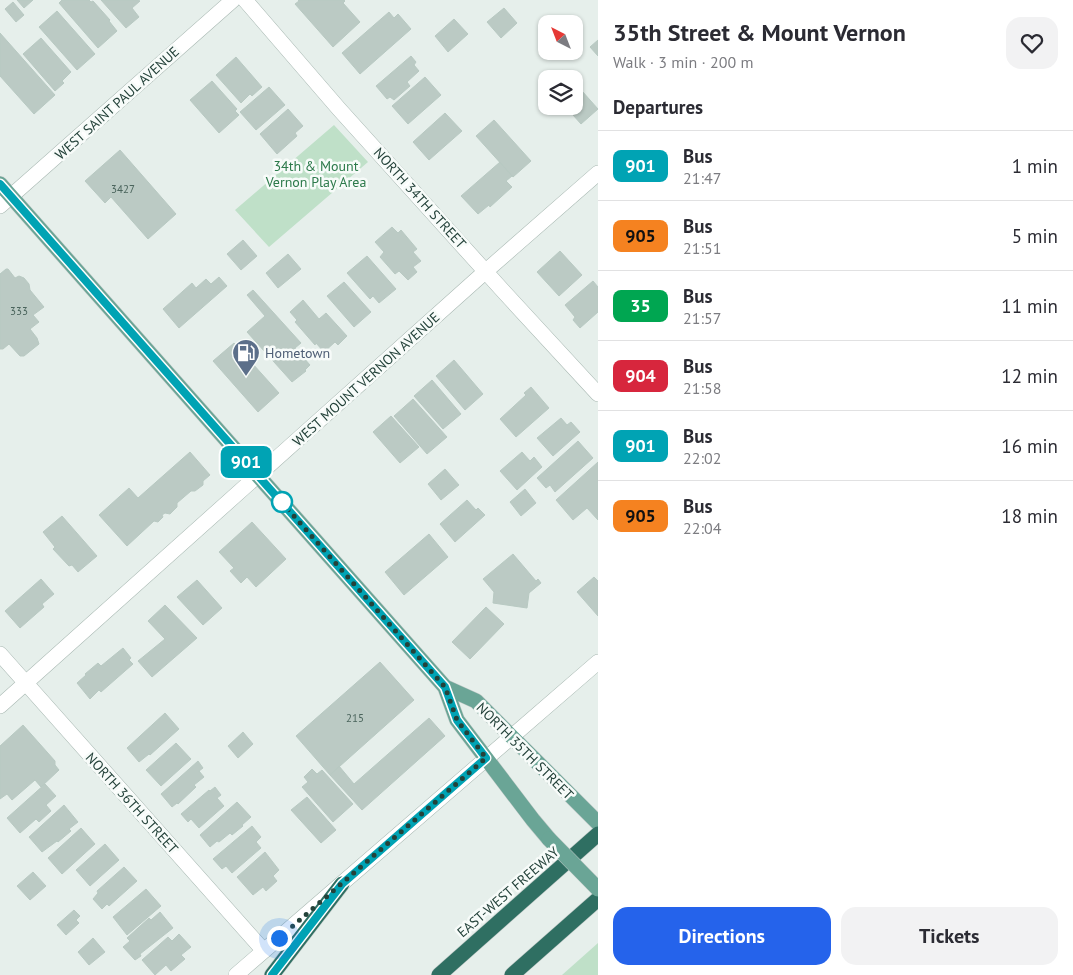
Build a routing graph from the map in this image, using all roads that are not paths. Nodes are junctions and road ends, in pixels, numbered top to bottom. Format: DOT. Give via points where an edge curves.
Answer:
graph roads {
  1 [pos="233,0"];
  2 [pos="245,0"];
  3 [pos="598,173"];
  4 [pos="0,184"];
  5 [pos="6,202"];
  6 [pos="486,271"];
  7 [pos="598,394"];
  8 [pos="258,475"];
  9 [pos="0,654"];
  10 [pos="598,662"];
  11 [pos="25,683"];
  12 [pos="445,687"];
  13 [pos="0,706"];
  14 [pos="512,737"];
  15 [pos="486,758"];
  16 [pos="598,823"];
  17 [pos="598,834"];
  18 [pos="342,884"];
  19 [pos="598,889"];
  20 [pos="598,899"];
  21 [pos="264,951"];
  22 [pos="236,975"];
  23 [pos="272,975"];
  24 [pos="438,975"];
  25 [pos="512,975"];
  1 -- 5 [label="street, WEST SAINT PAUL AVENUE"];
  2 -- 6 [label="street, NORTH 34TH STREET"];
  3 -- 6 [label="street, WEST MOUNT VERNON AVENUE"];
  4 -- 5 [label="main road, NORTH 35TH STREET"];
  5 -- 8 [label="main road, NORTH 35TH STREET"];
  6 -- 7 [label="street, NORTH 34TH STREET"];
  6 -- 8 [label="street, WEST MOUNT VERNON AVENUE"];
  8 -- 11 [label="street, WEST MOUNT VERNON AVENUE"];
  8 -- 12 [label="main road, NORTH 35TH STREET"];
  9 -- 11 [label="street, NORTH 36TH STREET"];
  10 -- 14 [label="street"];
  11 -- 13 [label="street, WEST MOUNT VERNON AVENUE"];
  11 -- 21 [label="street, NORTH 36TH STREET"];
  12 -- 14 [label="main road, NORTH 35TH STREET" via="476,701"];
  12 -- 15 [label="main road, NORTH 35TH STREET" via="457,720"];
  14 -- 15 [label="street"];
  14 -- 16 [label="main road, NORTH 35TH STREET"];
  15 -- 18 [label="street"];
  15 -- 19 [label="main road, NORTH 35TH STREET, bridge" via="549,839"];
  17 -- 24 [label="highway, EAST-WEST FREEWAY"];
  18 -- 21 [label="street"];
  18 -- 23 [label="highway"];
  20 -- 25 [label="highway"];
  21 -- 22 [label="street"];
}
